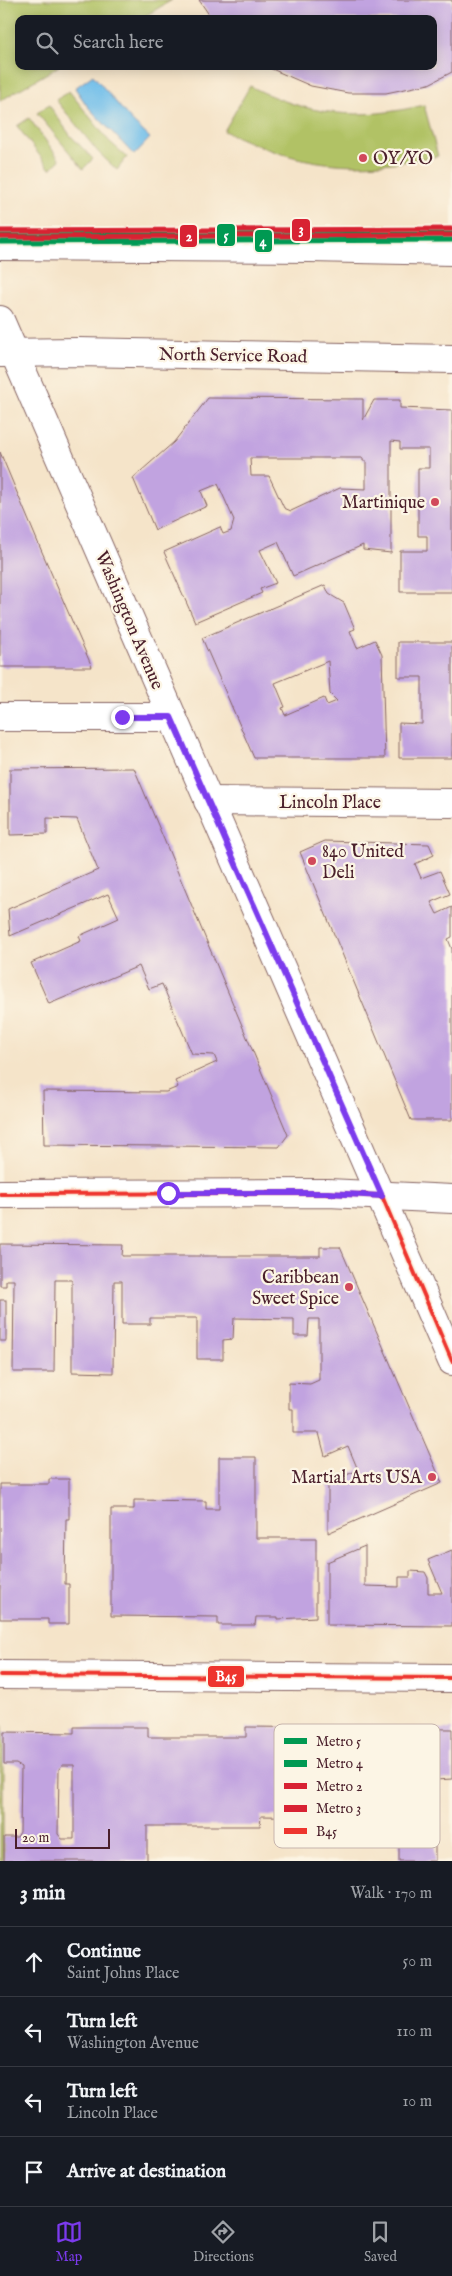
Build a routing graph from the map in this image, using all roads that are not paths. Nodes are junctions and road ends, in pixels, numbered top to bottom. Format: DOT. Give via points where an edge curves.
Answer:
graph roads {
  1 [pos="0,246"];
  2 [pos="452,251"];
  3 [pos="0,320"];
  4 [pos="7,354"];
  5 [pos="452,359"];
  6 [pos="0,717"];
  7 [pos="171,717"];
  8 [pos="208,801"];
  9 [pos="452,803"];
  10 [pos="0,1194"];
  11 [pos="382,1196"];
  12 [pos="452,1199"];
  13 [pos="452,1361"];
  14 [pos="0,1675"];
  15 [pos="452,1678"];
  1 -- 2 [label="street"];
  3 -- 4 [label="street, Washington Avenue"];
  4 -- 5 [label="street, North Service Road" via="78,352"];
  4 -- 7 [label="street, Washington Avenue"];
  6 -- 7 [label="street"];
  7 -- 8 [label="street, Washington Avenue"];
  8 -- 9 [label="street, Lincoln Place"];
  8 -- 11 [label="street, Washington Avenue"];
  10 -- 11 [label="street" via="328,1193"];
  11 -- 12 [label="street"];
  11 -- 13 [label="street, Washington Avenue"];
  14 -- 15 [label="street"];
}
